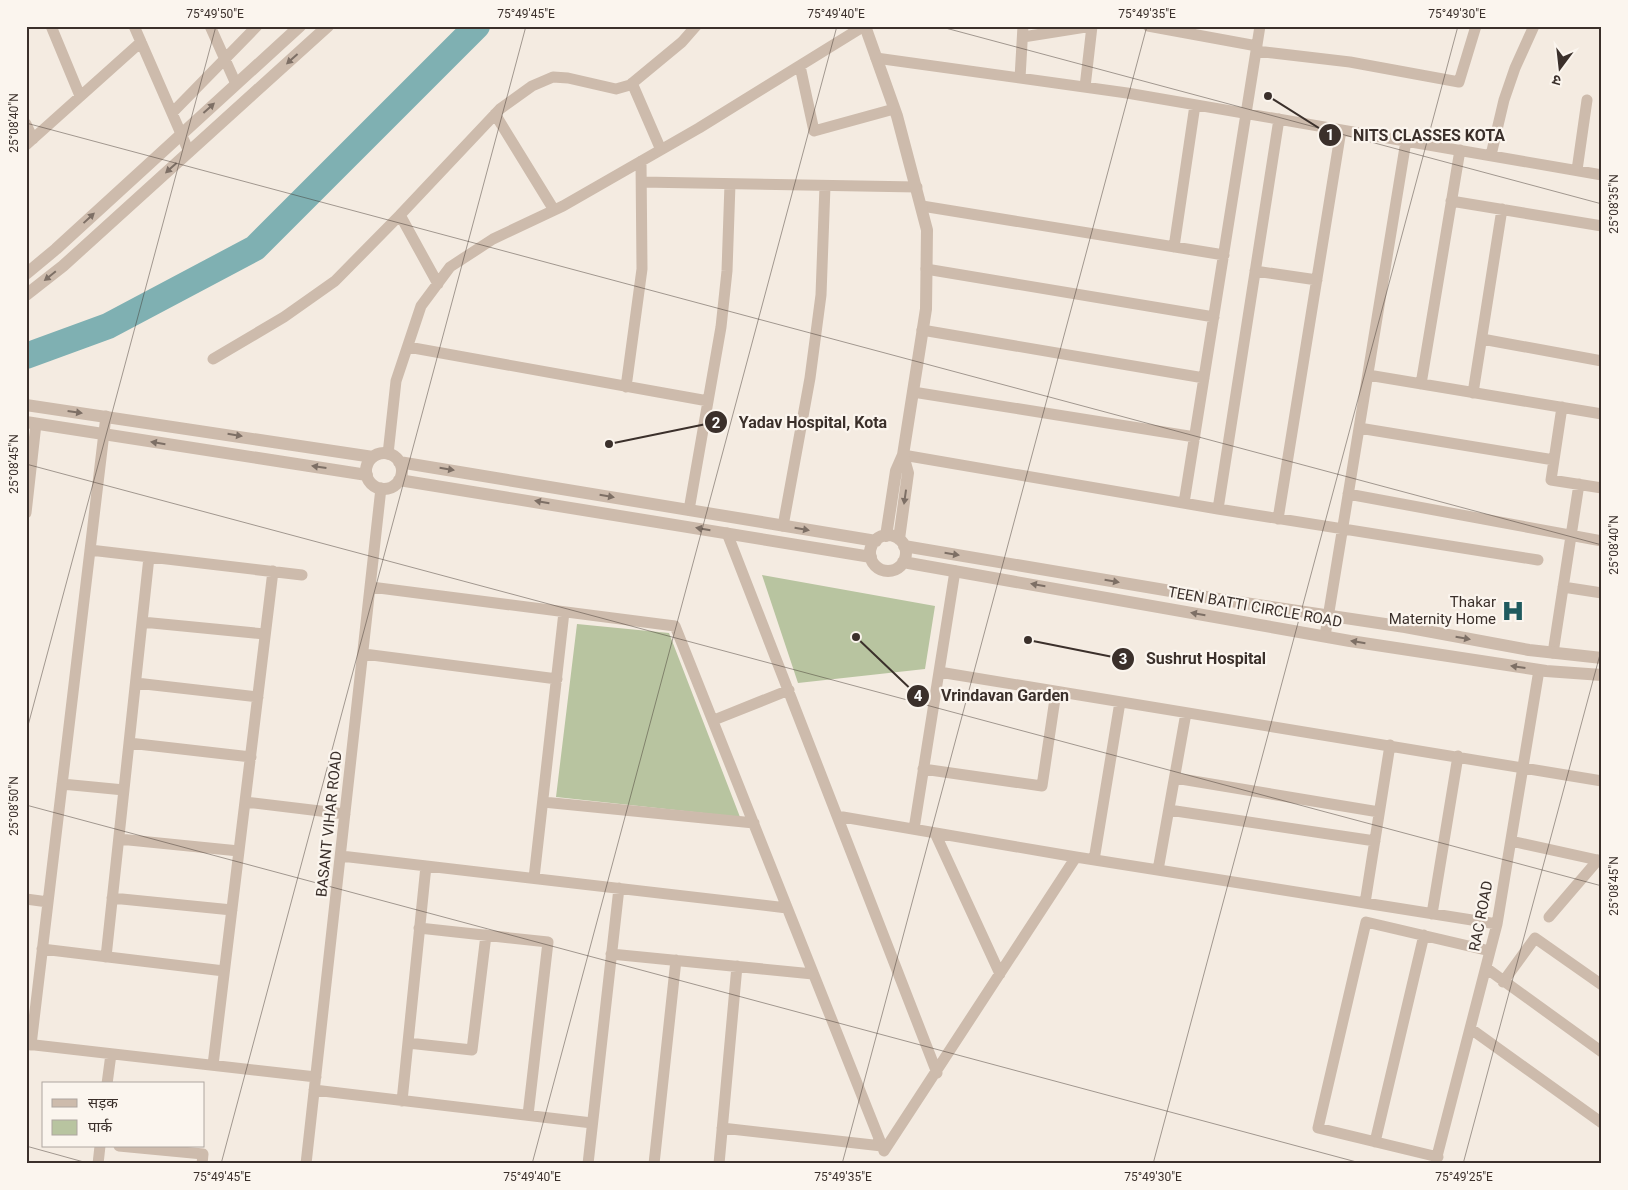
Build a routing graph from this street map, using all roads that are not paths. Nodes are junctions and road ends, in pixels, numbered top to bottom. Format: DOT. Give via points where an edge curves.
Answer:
graph roads {
  1 [pos="51,26"];
  2 [pos="134,26"];
  3 [pos="210,26"];
  4 [pos="257,26"];
  5 [pos="300,26"];
  6 [pos="328,26"];
  7 [pos="696,26"];
  8 [pos="865,26"];
  9 [pos="1092,26"];
  10 [pos="1148,26"];
  11 [pos="1260,26"];
  12 [pos="1476,26"];
  13 [pos="1534,26"];
  14 [pos="1023,32"];
  15 [pos="141,42"];
  16 [pos="1257,48"];
  17 [pos="876,58"];
  18 [pos="225,59"];
  19 [pos="800,66"];
  20 [pos="1020,78"];
  21 [pos="632,83"];
  22 [pos="236,84"];
  23 [pos="1085,87"];
  24 [pos="80,96"];
  25 [pos="1587,100"];
  26 [pos="1195,105"];
  27 [pos="894,109"];
  28 [pos="172,113"];
  29 [pos="1247,113"];
  30 [pos="495,114"];
  31 [pos="1279,119"];
  32 [pos="26,124"];
  33 [pos="1341,130"];
  34 [pos="181,134"];
  35 [pos="1406,141"];
  36 [pos="30,142"];
  37 [pos="661,150"];
  38 [pos="1460,150"];
  39 [pos="189,152"];
  40 [pos="1491,156"];
  41 [pos="642,161"];
  42 [pos="1577,170"];
  43 [pos="1602,175"];
  44 [pos="642,182"];
  45 [pos="730,184"];
  46 [pos="825,186"];
  47 [pos="918,187"];
  48 [pos="1451,201"];
  49 [pos="922,206"];
  50 [pos="554,210"];
  51 [pos="1502,210"];
  52 [pos="400,215"];
  53 [pos="1602,226"];
  54 [pos="1174,247"];
  55 [pos="1224,255"];
  56 [pos="926,269"];
  57 [pos="1255,271"];
  58 [pos="26,274"];
  59 [pos="1317,280"];
  60 [pos="438,284"];
  61 [pos="26,296"];
  62 [pos="1214,317"];
  63 [pos="922,330"];
  64 [pos="1482,340"];
  65 [pos="408,347"];
  66 [pos="213,359"];
  67 [pos="1602,361"];
  68 [pos="1368,375"];
  69 [pos="1204,378"];
  70 [pos="1421,384"];
  71 [pos="626,386"];
  72 [pos="913,392"];
  73 [pos="1473,393"];
  74 [pos="708,401"];
  75 [pos="26,405"];
  76 [pos="1562,408"];
  77 [pos="1602,413"];
  78 [pos="106,416"];
  79 [pos="31,423"];
  80 [pos="1359,428"];
  81 [pos="103,434"];
  82 [pos="1195,437"];
  83 [pos="388,454"];
  84 [pos="904,455"];
  85 [pos="373,457"];
  86 [pos="1554,460"];
  87 [pos="399,462"];
  88 [pos="367,475"];
  89 [pos="399,480"];
  90 [pos="1579,484"];
  91 [pos="381,488"];
  92 [pos="1602,488"];
  93 [pos="1348,494"];
  94 [pos="1184,503"];
  95 [pos="1218,509"];
  96 [pos="689,510"];
  97 [pos="26,513"];
  98 [pos="1278,518"];
  99 [pos="783,526"];
  100 [pos="1343,529"];
  101 [pos="727,533"];
  102 [pos="1571,536"];
  103 [pos="881,539"];
  104 [pos="1602,541"];
  105 [pos="902,542"];
  106 [pos="90,550"];
  107 [pos="149,557"];
  108 [pos="871,557"];
  109 [pos="1538,560"];
  110 [pos="904,562"];
  111 [pos="955,571"];
  112 [pos="273,572"];
  113 [pos="302,575"];
  114 [pos="371,587"];
  115 [pos="1564,587"];
  116 [pos="1602,593"];
  117 [pos="564,612"];
  118 [pos="1328,616"];
  119 [pos="142,622"];
  120 [pos="265,634"];
  121 [pos="1325,636"];
  122 [pos="1554,653"];
  123 [pos="364,654"];
  124 [pos="1602,658"];
  125 [pos="1539,670"];
  126 [pos="939,672"];
  127 [pos="1602,675"];
  128 [pos="556,679"];
  129 [pos="136,682"];
  130 [pos="789,690"];
  131 [pos="1056,692"];
  132 [pos="258,697"];
  133 [pos="1120,702"];
  134 [pos="1186,712"];
  135 [pos="714,720"];
  136 [pos="129,743"];
  137 [pos="1390,745"];
  138 [pos="250,756"];
  139 [pos="1458,756"];
  140 [pos="1523,767"];
  141 [pos="923,768"];
  142 [pos="1175,778"];
  143 [pos="1602,781"];
  144 [pos="62,784"];
  145 [pos="124,790"];
  146 [pos="245,802"];
  147 [pos="543,802"];
  148 [pos="1169,810"];
  149 [pos="1379,812"];
  150 [pos="346,814"];
  151 [pos="837,816"];
  152 [pos="754,823"];
  153 [pos="914,829"];
  154 [pos="935,833"];
  155 [pos="119,839"];
  156 [pos="1375,841"];
  157 [pos="1511,841"];
  158 [pos="239,851"];
  159 [pos="341,856"];
  160 [pos="1076,857"];
  161 [pos="1094,860"];
  162 [pos="1600,861"];
  163 [pos="426,866"];
  164 [pos="1158,870"];
  165 [pos="534,878"];
  166 [pos="619,888"];
  167 [pos="112,898"];
  168 [pos="26,899"];
  169 [pos="48,902"];
  170 [pos="1365,903"];
  171 [pos="787,908"];
  172 [pos="232,910"];
  173 [pos="1432,914"];
  174 [pos="1549,917"];
  175 [pos="1497,924"];
  176 [pos="419,928"];
  177 [pos="486,935"];
  178 [pos="1424,935"];
  179 [pos="42,949"];
  180 [pos="1490,951"];
  181 [pos="611,954"];
  182 [pos="106,957"];
  183 [pos="676,960"];
  184 [pos="737,966"];
  185 [pos="1486,968"];
  186 [pos="224,971"];
  187 [pos="813,974"];
  188 [pos="1000,974"];
  189 [pos="1503,982"];
  190 [pos="1602,986"];
  191 [pos="1471,1029"];
  192 [pos="408,1043"];
  193 [pos="28,1044"];
  194 [pos="1602,1052"];
  195 [pos="110,1054"];
  196 [pos="213,1065"];
  197 [pos="937,1072"];
  198 [pos="316,1076"];
  199 [pos="107,1082"];
  200 [pos="314,1090"];
  201 [pos="402,1101"];
  202 [pos="528,1115"];
  203 [pos="592,1123"];
  204 [pos="1602,1123"];
  205 [pos="722,1128"];
  206 [pos="1375,1142"];
  207 [pos="882,1146"];
  208 [pos="100,1148"];
  209 [pos="140,1148"];
  210 [pos="1436,1160"];
  211 [pos="98,1164"];
  212 [pos="202,1164"];
  213 [pos="306,1164"];
  214 [pos="588,1164"];
  215 [pos="654,1164"];
  216 [pos="718,1164"];
  1 -- 24 [label="street"];
  2 -- 15 [label="street"];
  3 -- 18 [label="street"];
  4 -- 18 [label="street"];
  5 -- 22 [label="street"];
  6 -- 39 [label="street, one-way"];
  7 -- 21 [label="street" via="682,42"];
  8 -- 17 [label="street"];
  8 -- 19 [label="street"];
  9 -- 14 [label="street"];
  9 -- 23 [label="street"];
  10 -- 16 [label="street"];
  11 -- 16 [label="street"];
  12 -- 16 [label="street" via="1459,82"];
  13 -- 40 [label="street" via="1504,100"];
  14 -- 20 [label="street"];
  15 -- 24 [label="street"];
  15 -- 28 [label="street"];
  16 -- 29 [label="street"];
  17 -- 20 [label="street"];
  17 -- 27 [label="street"];
  18 -- 22 [label="street"];
  18 -- 28 [label="street"];
  19 -- 27 [label="street" via="814,131"];
  19 -- 37 [label="street"];
  20 -- 23 [label="street"];
  21 -- 30 [label="street" via="616,89 553,77 532,86"];
  21 -- 37 [label="street"];
  34 -- 22 [label="street, one-way"];
  23 -- 26 [label="street"];
  24 -- 36 [label="street"];
  25 -- 42 [label="street"];
  26 -- 29 [label="street"];
  26 -- 54 [label="street"];
  27 -- 47 [label="street"];
  28 -- 34 [label="street"];
  29 -- 31 [label="street"];
  29 -- 55 [label="street"];
  30 -- 50 [label="street"];
  30 -- 52 [label="street"];
  31 -- 33 [label="street"];
  31 -- 57 [label="street"];
  32 -- 36 [label="street"];
  33 -- 35 [label="street"];
  33 -- 59 [label="street"];
  34 -- 39 [label="street"];
  58 -- 34 [label="street, one-way"];
  35 -- 38 [label="street"];
  35 -- 68 [label="street"];
  37 -- 41 [label="street"];
  38 -- 40 [label="street"];
  38 -- 48 [label="street"];
  39 -- 61 [label="street, one-way"];
  40 -- 42 [label="street"];
  41 -- 44 [label="street"];
  41 -- 50 [label="street"];
  42 -- 43 [label="street"];
  44 -- 45 [label="street"];
  44 -- 71 [label="street" via="642,269"];
  45 -- 46 [label="street"];
  45 -- 74 [label="street" via="727,271"];
  46 -- 47 [label="street"];
  46 -- 99 [label="street" via="821,295 810,378"];
  47 -- 49 [label="street"];
  48 -- 51 [label="street"];
  48 -- 70 [label="street"];
  49 -- 54 [label="street"];
  49 -- 56 [label="street" via="927,230"];
  50 -- 60 [label="street" via="494,238 450,267"];
  51 -- 53 [label="street"];
  51 -- 64 [label="street"];
  52 -- 60 [label="street"];
  52 -- 66 [label="street" via="335,281 284,317"];
  54 -- 55 [label="street"];
  55 -- 62 [label="street"];
  56 -- 62 [label="street"];
  56 -- 63 [label="street" via="926,309"];
  57 -- 59 [label="street"];
  57 -- 95 [label="street"];
  59 -- 98 [label="street"];
  60 -- 65 [label="street" via="422,306"];
  62 -- 69 [label="street"];
  63 -- 69 [label="street"];
  63 -- 72 [label="street"];
  64 -- 67 [label="street"];
  64 -- 73 [label="street"];
  65 -- 71 [label="street"];
  65 -- 83 [label="street" via="396,381"];
  68 -- 70 [label="street"];
  68 -- 80 [label="street"];
  69 -- 82 [label="street"];
  70 -- 73 [label="street"];
  71 -- 74 [label="street"];
  72 -- 82 [label="street"];
  72 -- 84 [label="street"];
  73 -- 76 [label="street"];
  74 -- 96 [label="street"];
  75 -- 78 [label="street, one-way"];
  76 -- 77 [label="street"];
  76 -- 86 [label="street"];
  78 -- 81 [label="street"];
  78 -- 85 [label="street, one-way"];
  79 -- 81 [label="street"];
  79 -- 97 [label="street"];
  80 -- 86 [label="street"];
  80 -- 93 [label="street"];
  88 -- 81 [label="street, one-way"];
  81 -- 106 [label="street"];
  82 -- 94 [label="street"];
  83 -- 85 [label="street"];
  83 -- 87 [label="street"];
  84 -- 94 [label="street"];
  84 -- 103 [label="street" via="896,471"];
  84 -- 105 [label="street, one-way" via="908,473"];
  85 -- 88 [label="street"];
  86 -- 90 [label="street" via="1551,480"];
  87 -- 89 [label="street" via="402,470"];
  87 -- 96 [label="street, one-way"];
  88 -- 91 [label="street" via="370,482"];
  89 -- 91 [label="street" via="394,486"];
  101 -- 89 [label="street, one-way"];
  90 -- 92 [label="street"];
  90 -- 102 [label="street"];
  91 -- 114 [label="street, BASANT VIHAR ROAD"];
  93 -- 100 [label="street"];
  93 -- 102 [label="street"];
  94 -- 95 [label="street"];
  95 -- 98 [label="street"];
  96 -- 99 [label="street"];
  98 -- 100 [label="street"];
  99 -- 103 [label="street, one-way"];
  100 -- 109 [label="street"];
  100 -- 118 [label="street"];
  101 -- 108 [label="street"];
  101 -- 130 [label="street"];
  102 -- 104 [label="street"];
  102 -- 115 [label="street"];
  103 -- 105 [label="street"];
  103 -- 108 [label="street" via="871,551"];
  105 -- 110 [label="street" via="906,553"];
  105 -- 118 [label="street, one-way"];
  106 -- 107 [label="street"];
  106 -- 144 [label="street"];
  107 -- 112 [label="street"];
  107 -- 119 [label="street"];
  108 -- 110 [label="street" via="874,564 885,571 898,568"];
  110 -- 111 [label="street, TEEN BATTI CIRCLE ROAD"];
  121 -- 111 [label="street, TEEN BATTI CIRCLE ROAD, one-way"];
  111 -- 126 [label="street"];
  112 -- 113 [label="street"];
  112 -- 120 [label="street"];
  114 -- 117 [label="street"];
  114 -- 123 [label="street, BASANT VIHAR ROAD"];
  115 -- 116 [label="street"];
  115 -- 122 [label="street"];
  117 -- 128 [label="street"];
  117 -- 135 [label="street" via="675,626"];
  118 -- 121 [label="street"];
  118 -- 122 [label="street, one-way"];
  119 -- 120 [label="street"];
  119 -- 129 [label="street"];
  120 -- 132 [label="street"];
  125 -- 121 [label="street, TEEN BATTI CIRCLE ROAD, one-way"];
  122 -- 124 [label="street"];
  123 -- 128 [label="street"];
  123 -- 150 [label="street, BASANT VIHAR ROAD"];
  125 -- 127 [label="street, TEEN BATTI CIRCLE ROAD"];
  125 -- 140 [label="street, RAC ROAD"];
  126 -- 131 [label="street"];
  126 -- 141 [label="street"];
  128 -- 147 [label="street"];
  129 -- 132 [label="street"];
  129 -- 136 [label="street"];
  130 -- 135 [label="street"];
  130 -- 151 [label="street"];
  131 -- 133 [label="street"];
  131 -- 141 [label="street" via="1042,786"];
  132 -- 138 [label="street"];
  133 -- 134 [label="street"];
  133 -- 161 [label="street"];
  134 -- 137 [label="street"];
  134 -- 142 [label="street"];
  135 -- 152 [label="street"];
  136 -- 138 [label="street"];
  136 -- 145 [label="street"];
  137 -- 139 [label="street"];
  137 -- 149 [label="street"];
  138 -- 146 [label="street"];
  139 -- 140 [label="street"];
  139 -- 173 [label="street"];
  140 -- 143 [label="street"];
  140 -- 157 [label="street, RAC ROAD"];
  141 -- 153 [label="street"];
  142 -- 148 [label="street"];
  142 -- 149 [label="street"];
  144 -- 145 [label="street"];
  144 -- 169 [label="street"];
  145 -- 155 [label="street"];
  146 -- 150 [label="street"];
  146 -- 158 [label="street"];
  147 -- 152 [label="street"];
  147 -- 165 [label="street"];
  148 -- 156 [label="street"];
  148 -- 164 [label="street"];
  149 -- 156 [label="street"];
  150 -- 159 [label="street, BASANT VIHAR ROAD"];
  151 -- 153 [label="street"];
  151 -- 197 [label="street"];
  152 -- 171 [label="street"];
  153 -- 154 [label="street"];
  154 -- 160 [label="street"];
  154 -- 188 [label="street"];
  155 -- 158 [label="street"];
  155 -- 167 [label="street"];
  156 -- 170 [label="street"];
  157 -- 162 [label="street"];
  157 -- 175 [label="street, RAC ROAD"];
  158 -- 172 [label="street"];
  159 -- 163 [label="street"];
  159 -- 198 [label="street, BASANT VIHAR ROAD"];
  160 -- 161 [label="street"];
  160 -- 188 [label="street"];
  161 -- 164 [label="street"];
  162 -- 174 [label="street"];
  163 -- 165 [label="street"];
  163 -- 176 [label="street"];
  164 -- 170 [label="street"];
  165 -- 166 [label="street"];
  166 -- 171 [label="street"];
  166 -- 181 [label="street"];
  167 -- 172 [label="street"];
  167 -- 182 [label="street"];
  168 -- 169 [label="street"];
  169 -- 179 [label="street"];
  170 -- 173 [label="street"];
  171 -- 187 [label="street"];
  172 -- 186 [label="street"];
  173 -- 175 [label="street"];
  175 -- 180 [label="street, RAC ROAD"];
  176 -- 177 [label="street"];
  176 -- 192 [label="street"];
  177 -- 192 [label="street" via="472,1050"];
  177 -- 202 [label="street" via="548,942"];
  178 -- 180 [label="street"];
  178 -- 206 [label="street"];
  178 -- 206 [label="street" via="1366,922 1318,1128"];
  179 -- 182 [label="street"];
  179 -- 193 [label="street"];
  180 -- 185 [label="street, RAC ROAD"];
  181 -- 183 [label="street"];
  181 -- 203 [label="street"];
  182 -- 186 [label="street"];
  183 -- 184 [label="street"];
  183 -- 215 [label="street"];
  184 -- 187 [label="street"];
  184 -- 205 [label="street"];
  185 -- 189 [label="street"];
  185 -- 191 [label="street, RAC ROAD"];
  186 -- 196 [label="street"];
  187 -- 207 [label="street"];
  188 -- 197 [label="street"];
  189 -- 190 [label="street" via="1535,938"];
  189 -- 194 [label="street"];
  191 -- 204 [label="street"];
  191 -- 210 [label="street, RAC ROAD"];
  192 -- 201 [label="street"];
  193 -- 195 [label="street"];
  195 -- 196 [label="street"];
  195 -- 199 [label="street"];
  196 -- 198 [label="street"];
  197 -- 207 [label="street" via="884,1151"];
  198 -- 200 [label="street, BASANT VIHAR ROAD"];
  200 -- 201 [label="street"];
  200 -- 213 [label="street, BASANT VIHAR ROAD"];
  201 -- 202 [label="street"];
  202 -- 203 [label="street"];
  203 -- 214 [label="street"];
  205 -- 207 [label="street"];
  205 -- 216 [label="street"];
  206 -- 210 [label="street"];
  208 -- 211 [label="street"];
  209 -- 212 [label="street" via="203,1154"];
}
